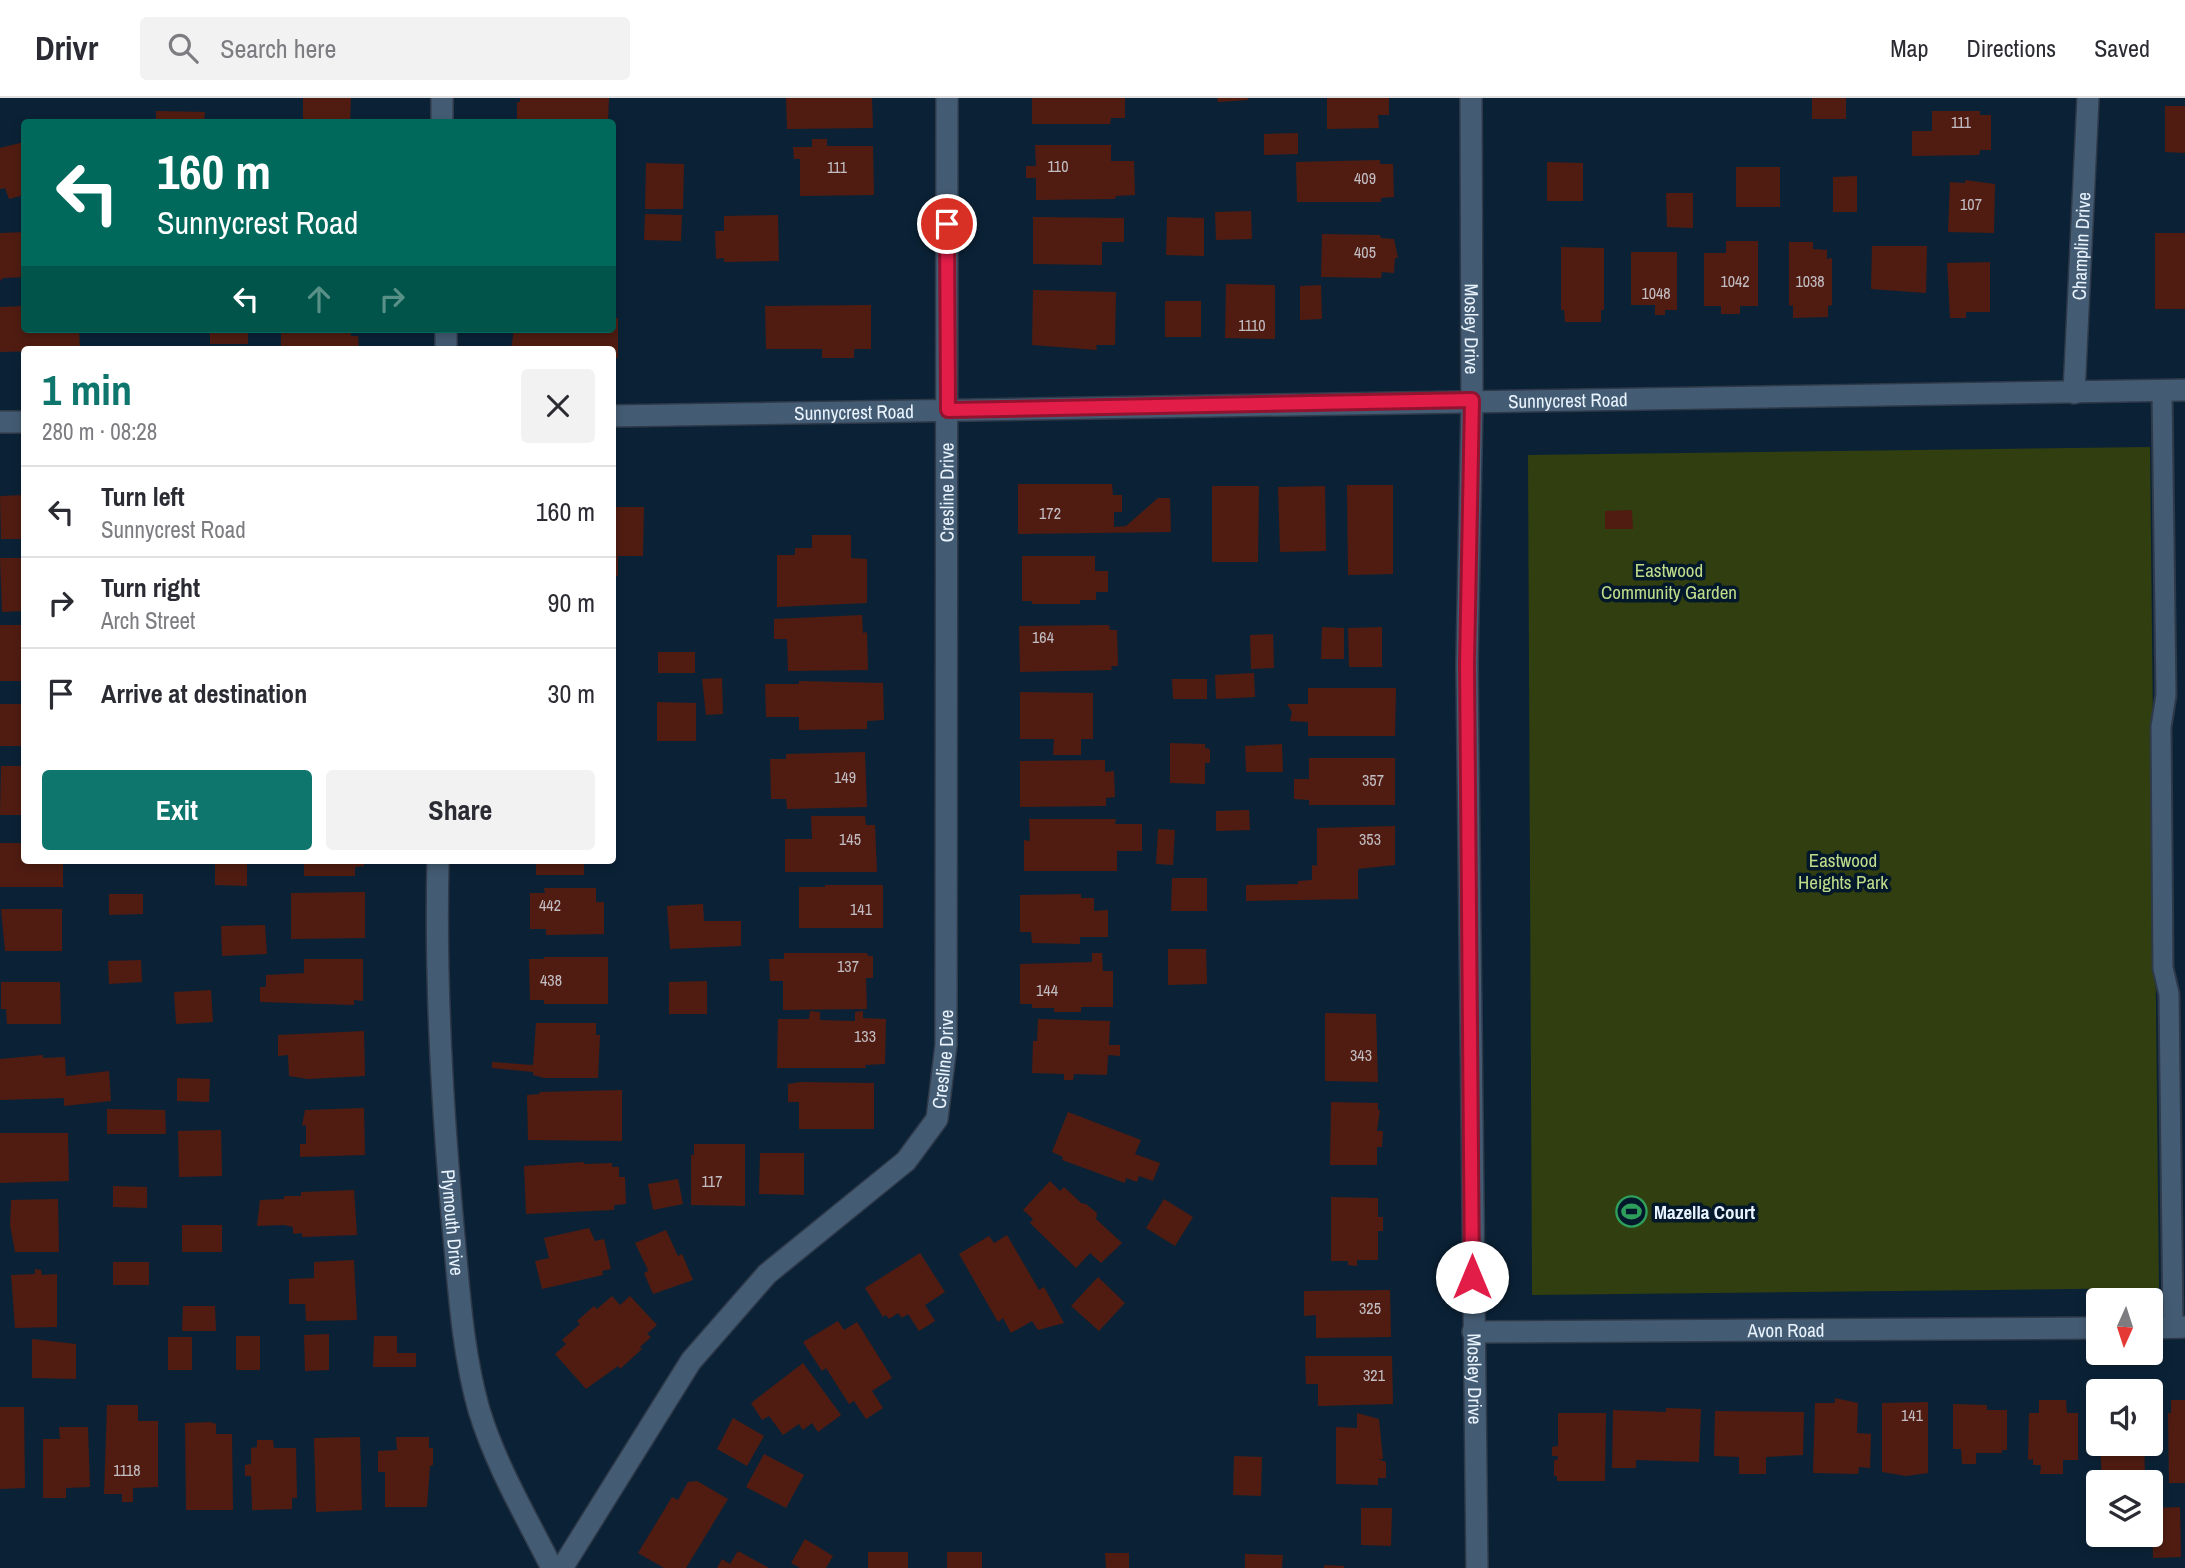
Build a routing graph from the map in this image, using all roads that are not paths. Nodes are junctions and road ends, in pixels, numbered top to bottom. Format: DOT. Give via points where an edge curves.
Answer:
graph roads {
  1 [pos="442,98"];
  2 [pos="947,98"];
  3 [pos="1471,98"];
  4 [pos="2088,98"];
  5 [pos="442,119"];
  6 [pos="2185,390"];
  7 [pos="2162,391"];
  8 [pos="2074,393"];
  9 [pos="1472,400"];
  10 [pos="948,410"];
  11 [pos="616,416"];
  12 [pos="0,422"];
  13 [pos="21,422"];
  14 [pos="438,864"];
  15 [pos="2179,1327"];
  16 [pos="2086,1328"];
  17 [pos="1473,1332"];
  18 [pos="552,1568"];
  19 [pos="562,1568"];
  20 [pos="1477,1568"];
  1 -- 5 [label="street"];
  2 -- 10 [label="street, Cresline Drive"];
  3 -- 9 [label="street, Mosley Drive"];
  4 -- 8 [label="street, Champlin Drive"];
  6 -- 7 [label="street, Sunnycrest Road"];
  7 -- 8 [label="street, Sunnycrest Road"];
  7 -- 15 [label="lane" via="2163,968 2169,994"];
  8 -- 9 [label="street, Sunnycrest Road"];
  9 -- 10 [label="street, Sunnycrest Road"];
  9 -- 17 [label="street, Mosley Drive" via="1467,664"];
  10 -- 11 [label="street, Sunnycrest Road"];
  10 -- 19 [label="street, Cresline Drive" via="946,1045 937,1119 906,1161 766,1274 691,1361"];
  12 -- 13 [label="street"];
  14 -- 18 [label="street, Plymouth Drive" via="445,1143 464,1344 498,1464"];
  16 -- 17 [label="street, Avon Road"];
  17 -- 20 [label="street, Mosley Drive"];
}
